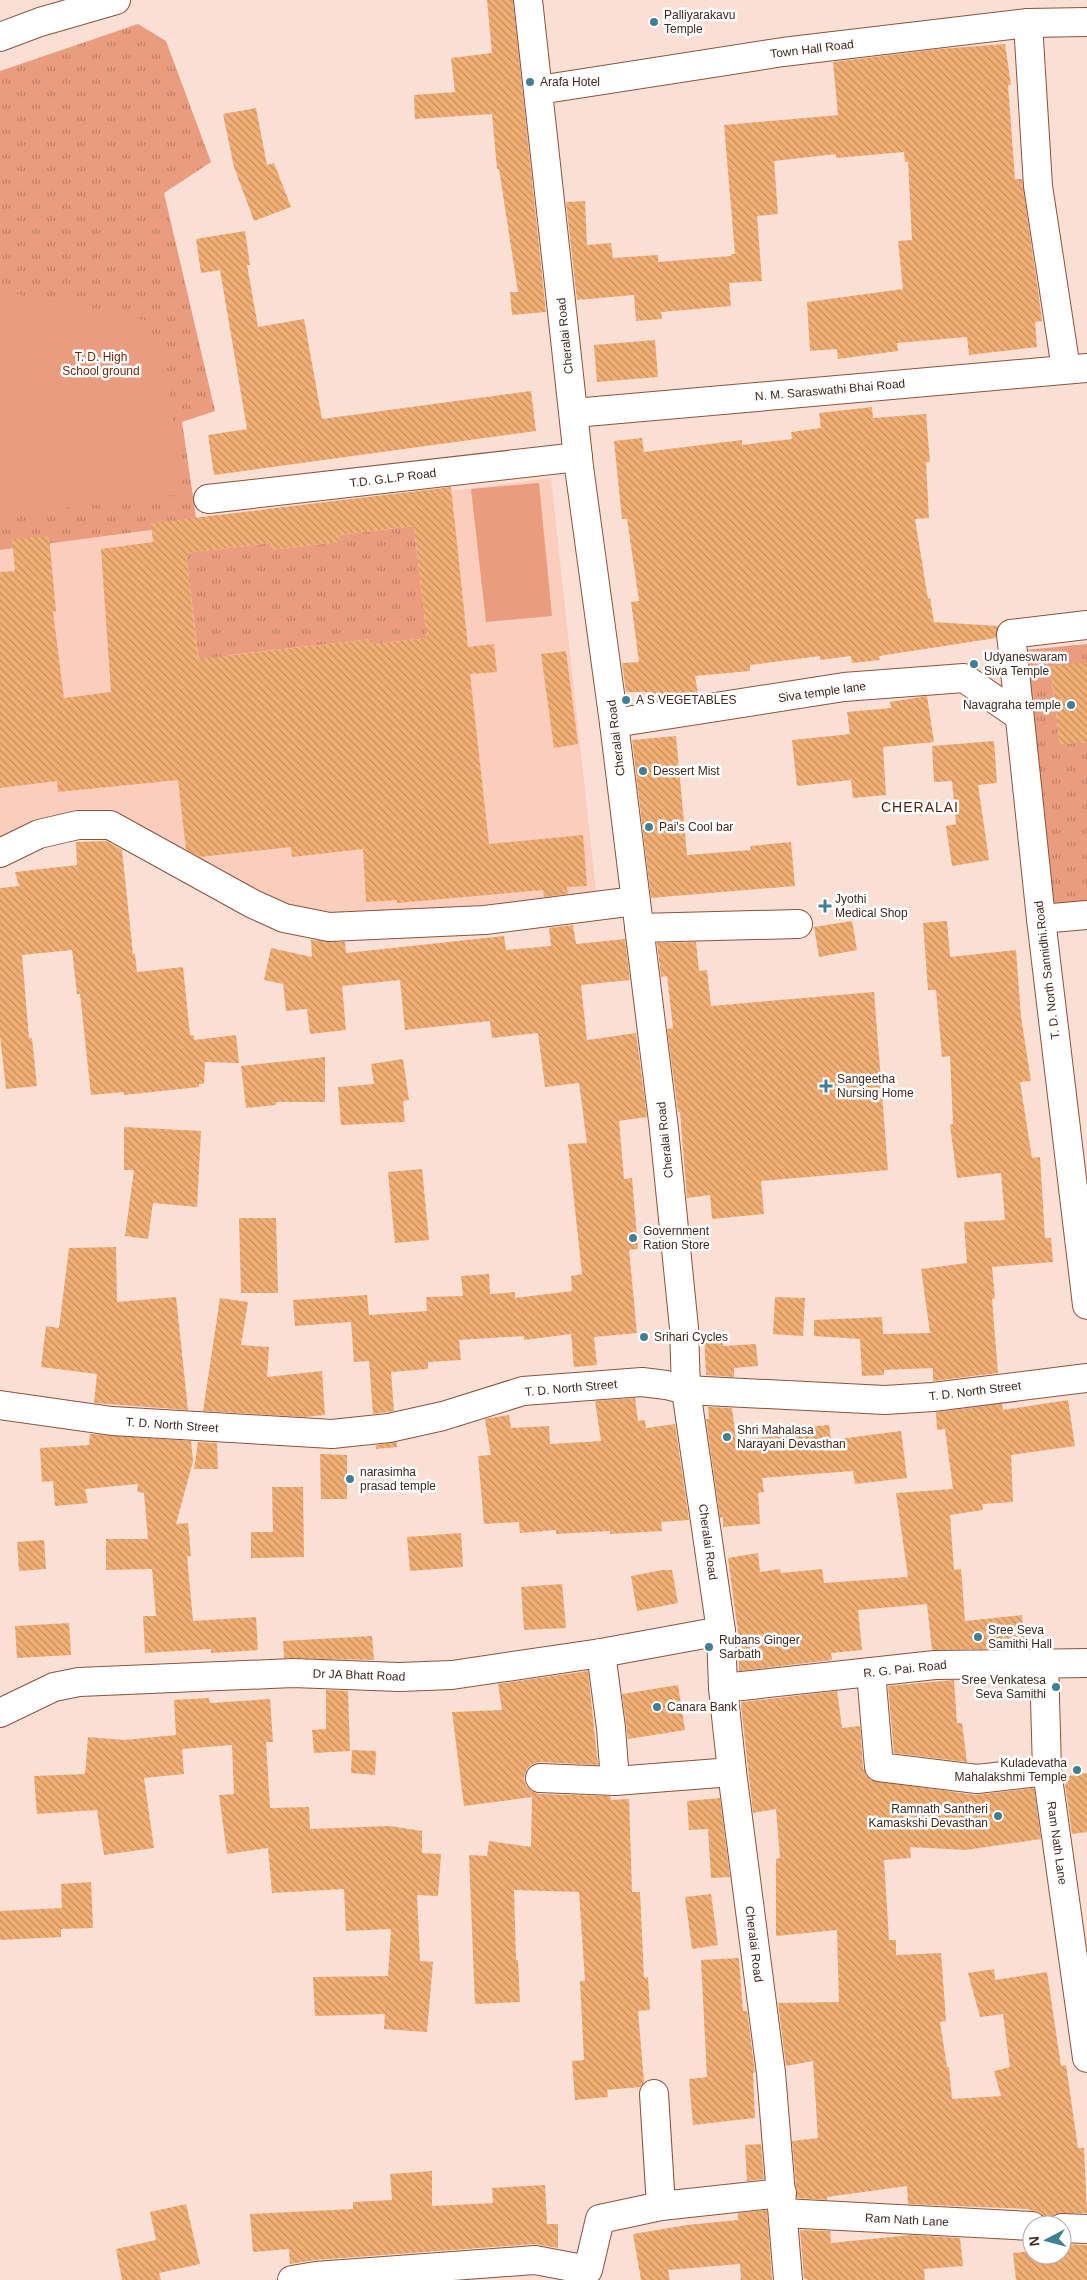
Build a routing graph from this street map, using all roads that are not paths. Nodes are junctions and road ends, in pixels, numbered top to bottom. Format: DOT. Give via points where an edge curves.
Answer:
graph roads {
  1 [pos="116,0"];
  2 [pos="528,0"];
  3 [pos="37,11"];
  4 [pos="1087,22"];
  5 [pos="1028,23"];
  6 [pos="0,37"];
  7 [pos="539,90"];
  8 [pos="1077,369"];
  9 [pos="574,413"];
  10 [pos="578,457"];
  11 [pos="208,499"];
  12 [pos="1087,625"];
  13 [pos="1019,716"];
  14 [pos="614,723"];
  15 [pos="0,853"];
  16 [pos="635,901"];
  17 [pos="1087,915"];
  18 [pos="1041,919"];
  19 [pos="798,924"];
  20 [pos="639,928"];
  21 [pos="1087,1305"];
  22 [pos="1087,1378"];
  23 [pos="686,1390"];
  24 [pos="0,1405"];
  25 [pos="721,1631"];
  26 [pos="601,1653"];
  27 [pos="1044,1662"];
  28 [pos="1087,1663"];
  29 [pos="871,1672"];
  30 [pos="723,1688"];
  31 [pos="0,1714"];
  32 [pos="1047,1771"];
  33 [pos="732,1772"];
  34 [pos="540,1778"];
  35 [pos="615,1781"];
  36 [pos="1087,2058"];
  37 [pos="654,2094"];
  38 [pos="782,2203"];
  39 [pos="661,2206"];
  40 [pos="1022,2225"];
  41 [pos="1072,2229"];
  42 [pos="1087,2230"];
  43 [pos="588,2275"];
  44 [pos="292,2280"];
  45 [pos="788,2280"];
  1 -- 3 [label="street"];
  2 -- 7 [label="street, Cheralai Road"];
  3 -- 6 [label="street"];
  4 -- 5 [label="street, Town Hall Road"];
  5 -- 7 [label="street, Town Hall Road" via="783,52"];
  5 -- 8 [label="street" via="1038,186"];
  7 -- 9 [label="street, Cheralai Road"];
  8 -- 9 [label="street, N. M. Saraswathi Bhai Road"];
  9 -- 10 [label="street, Cheralai Road"];
  10 -- 11 [label="street, T.D. G.L.P Road"];
  10 -- 14 [label="street, Cheralai Road"];
  12 -- 13 [label="street, T. D. North Sannidhi.Road" via="1011,634"];
  13 -- 14 [label="street, Siva temple lane" via="964,678 844,687"];
  13 -- 18 [label="street, T. D. North Sannidhi.Road"];
  14 -- 16 [label="street, Cheralai Road"];
  15 -- 16 [label="street" via="39,834 78,825 110,825 253,904 284,918 329,927 485,920"];
  16 -- 20 [label="street, Cheralai Road"];
  17 -- 18 [label="street"];
  18 -- 21 [label="street, T. D. North Sannidhi.Road"];
  19 -- 20 [label="street"];
  20 -- 23 [label="street, Cheralai Road" via="664,1129 684,1328"];
  22 -- 23 [label="street, T. D. North Street" via="885,1400"];
  23 -- 24 [label="street, T. D. North Street" via="642,1382 523,1391 443,1416 389,1428 332,1434 112,1421"];
  23 -- 25 [label="street, Cheralai Road"];
  25 -- 26 [label="street, Dr JA Bhatt Road"];
  25 -- 30 [label="street, Cheralai Road"];
  26 -- 31 [label="street, Dr JA Bhatt Road" via="426,1677 293,1673 79,1682 54,1688"];
  26 -- 35 [label="street"];
  27 -- 28 [label="street, R. G. Pai. Road"];
  27 -- 29 [label="street, R. G. Pai. Road" via="935,1665"];
  27 -- 32 [label="street, Ram Nath Lane"];
  29 -- 30 [label="street, R. G. Pai. Road"];
  29 -- 32 [label="street" via="879,1767 977,1779"];
  30 -- 33 [label="street, Cheralai Road"];
  32 -- 36 [label="street, Ram Nath Lane"];
  33 -- 35 [label="street"];
  33 -- 38 [label="street, Cheralai Road" via="771,2073"];
  34 -- 35 [label="street"];
  37 -- 39 [label="street"];
  38 -- 39 [label="street, Ram Nath Lane"];
  38 -- 40 [label="street, Ram Nath Lane"];
  38 -- 45 [label="street, Cheralai Road"];
  39 -- 43 [label="street, Ram Nath Lane" via="600,2219"];
  41 -- 42 [label="street"];
  43 -- 44 [label="street" via="535,2260"];
}
